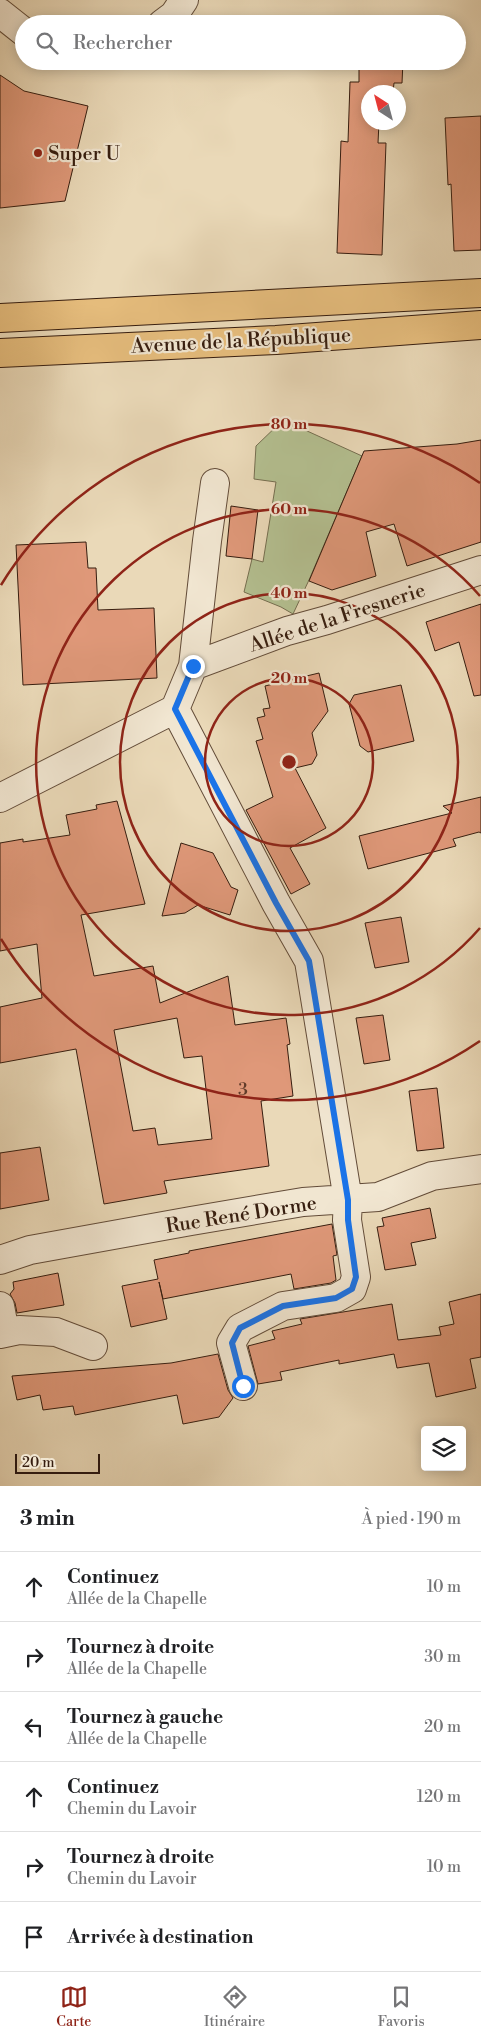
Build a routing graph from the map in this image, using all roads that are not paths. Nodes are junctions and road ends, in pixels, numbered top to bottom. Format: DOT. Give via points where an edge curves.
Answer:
graph roads {
  1 [pos="184,0"];
  2 [pos="0,13"];
  3 [pos="174,15"];
  4 [pos="15,25"];
  5 [pos="481,294"];
  6 [pos="0,318"];
  7 [pos="481,324"];
  8 [pos="0,352"];
  9 [pos="215,483"];
  10 [pos="481,570"];
  11 [pos="193,666"];
  12 [pos="175,709"];
  13 [pos="0,798"];
  14 [pos="481,1170"];
  15 [pos="348,1200"];
  16 [pos="0,1260"];
  17 [pos="0,1306"];
  18 [pos="2,1333"];
  19 [pos="93,1346"];
  20 [pos="243,1386"];
  1 -- 3 [label="street"];
  2 -- 4 [label="street"];
  5 -- 6 [label="main road, Avenue de la République"];
  7 -- 8 [label="main road, Avenue de la République" via="276,340"];
  9 -- 11 [label="street"];
  10 -- 11 [label="street, Allée de la Fresnerie" via="287,631"];
  11 -- 12 [label="street"];
  12 -- 13 [label="street"];
  12 -- 15 [label="street" via="309,961"];
  14 -- 15 [label="street, Rue René Dorme" via="432,1176 378,1197"];
  15 -- 16 [label="street, Rue René Dorme" via="303,1202 191,1221 30,1250"];
  15 -- 20 [label="street" via="356,1277 352,1289 336,1298 283,1306 240,1328 232,1343"];
  17 -- 18 [label="street"];
  18 -- 19 [label="street" via="19,1330 56,1332"];
}
